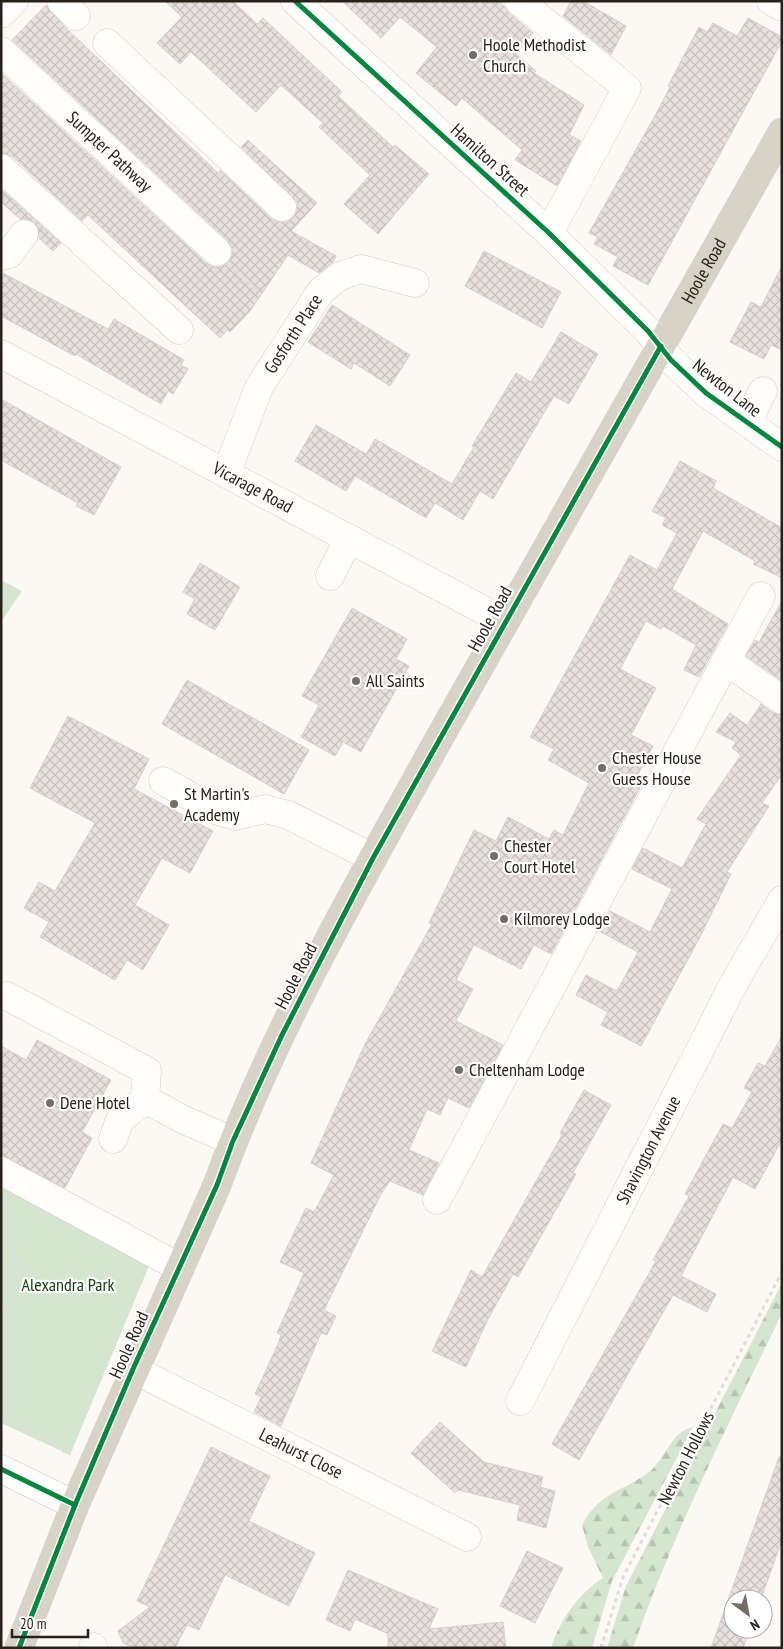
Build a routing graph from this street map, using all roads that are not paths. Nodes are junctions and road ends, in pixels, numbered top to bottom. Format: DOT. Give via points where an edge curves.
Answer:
graph roads {
  1 [pos="14,1"];
  2 [pos="295,1"];
  3 [pos="519,1"];
  4 [pos="771,1"];
  5 [pos="782,8"];
  6 [pos="1,14"];
  7 [pos="107,43"];
  8 [pos="1,51"];
  9 [pos="782,132"];
  10 [pos="1,168"];
  11 [pos="282,207"];
  12 [pos="549,233"];
  13 [pos="24,234"];
  14 [pos="217,252"];
  15 [pos="1,256"];
  16 [pos="415,283"];
  17 [pos="179,330"];
  18 [pos="661,346"];
  19 [pos="1,354"];
  20 [pos="763,391"];
  21 [pos="748,422"];
  22 [pos="782,446"];
  23 [pos="227,472"];
  24 [pos="349,538"];
  25 [pos="330,576"];
  26 [pos="761,596"];
  27 [pos="504,621"];
  28 [pos="726,661"];
  29 [pos="782,700"];
  30 [pos="163,781"];
  31 [pos="373,858"];
  32 [pos="782,900"];
  33 [pos="7,996"];
  34 [pos="145,1099"];
  35 [pos="113,1139"];
  36 [pos="233,1141"];
  37 [pos="1,1171"];
  38 [pos="437,1200"];
  39 [pos="178,1267"];
  40 [pos="133,1369"];
  41 [pos="520,1401"];
  42 [pos="1,1469"];
  43 [pos="75,1505"];
  44 [pos="468,1537"];
  45 [pos="19,1648"];
  1 -- 6 [label="street"];
  2 -- 12 [label="street, Hamilton Street"];
  3 -- 12 [label="street" via="627,88"];
  4 -- 5 [label="street"];
  7 -- 11 [label="street"];
  8 -- 14 [label="street, Sumpter Pathway"];
  9 -- 18 [label="highway, Hoole Road"];
  10 -- 17 [label="street"];
  12 -- 18 [label="street, Hamilton Street"];
  13 -- 15 [label="street" via="9,254"];
  16 -- 23 [label="street, Gosforth Place" via="361,269 340,276 321,292 259,387"];
  18 -- 21 [label="street, Newton Lane" via="706,393"];
  18 -- 27 [label="highway, Hoole Road"];
  19 -- 23 [label="street, Vicarage Road"];
  20 -- 21 [label="street"];
  21 -- 22 [label="street, Newton Lane"];
  23 -- 24 [label="street, Vicarage Road"];
  24 -- 25 [label="street"];
  24 -- 27 [label="street, Vicarage Road"];
  26 -- 28 [label="street"];
  27 -- 31 [label="highway, Hoole Road"];
  28 -- 29 [label="street"];
  28 -- 38 [label="street"];
  30 -- 31 [label="street" via="216,810 236,816 265,809 288,815"];
  31 -- 36 [label="highway, Hoole Road" via="287,1026"];
  32 -- 41 [label="street, Shavington Avenue" via="734,983"];
  33 -- 34 [label="street" via="147,1071"];
  34 -- 35 [label="street" via="120,1120"];
  34 -- 36 [label="street"];
  36 -- 39 [label="highway, Hoole Road" via="217,1185"];
  37 -- 39 [label="street"];
  39 -- 40 [label="highway, Hoole Road"];
  40 -- 43 [label="highway, Hoole Road"];
  40 -- 44 [label="street, Leahurst Close"];
  42 -- 43 [label="street"];
  43 -- 45 [label="highway, Hoole Road"];
}
